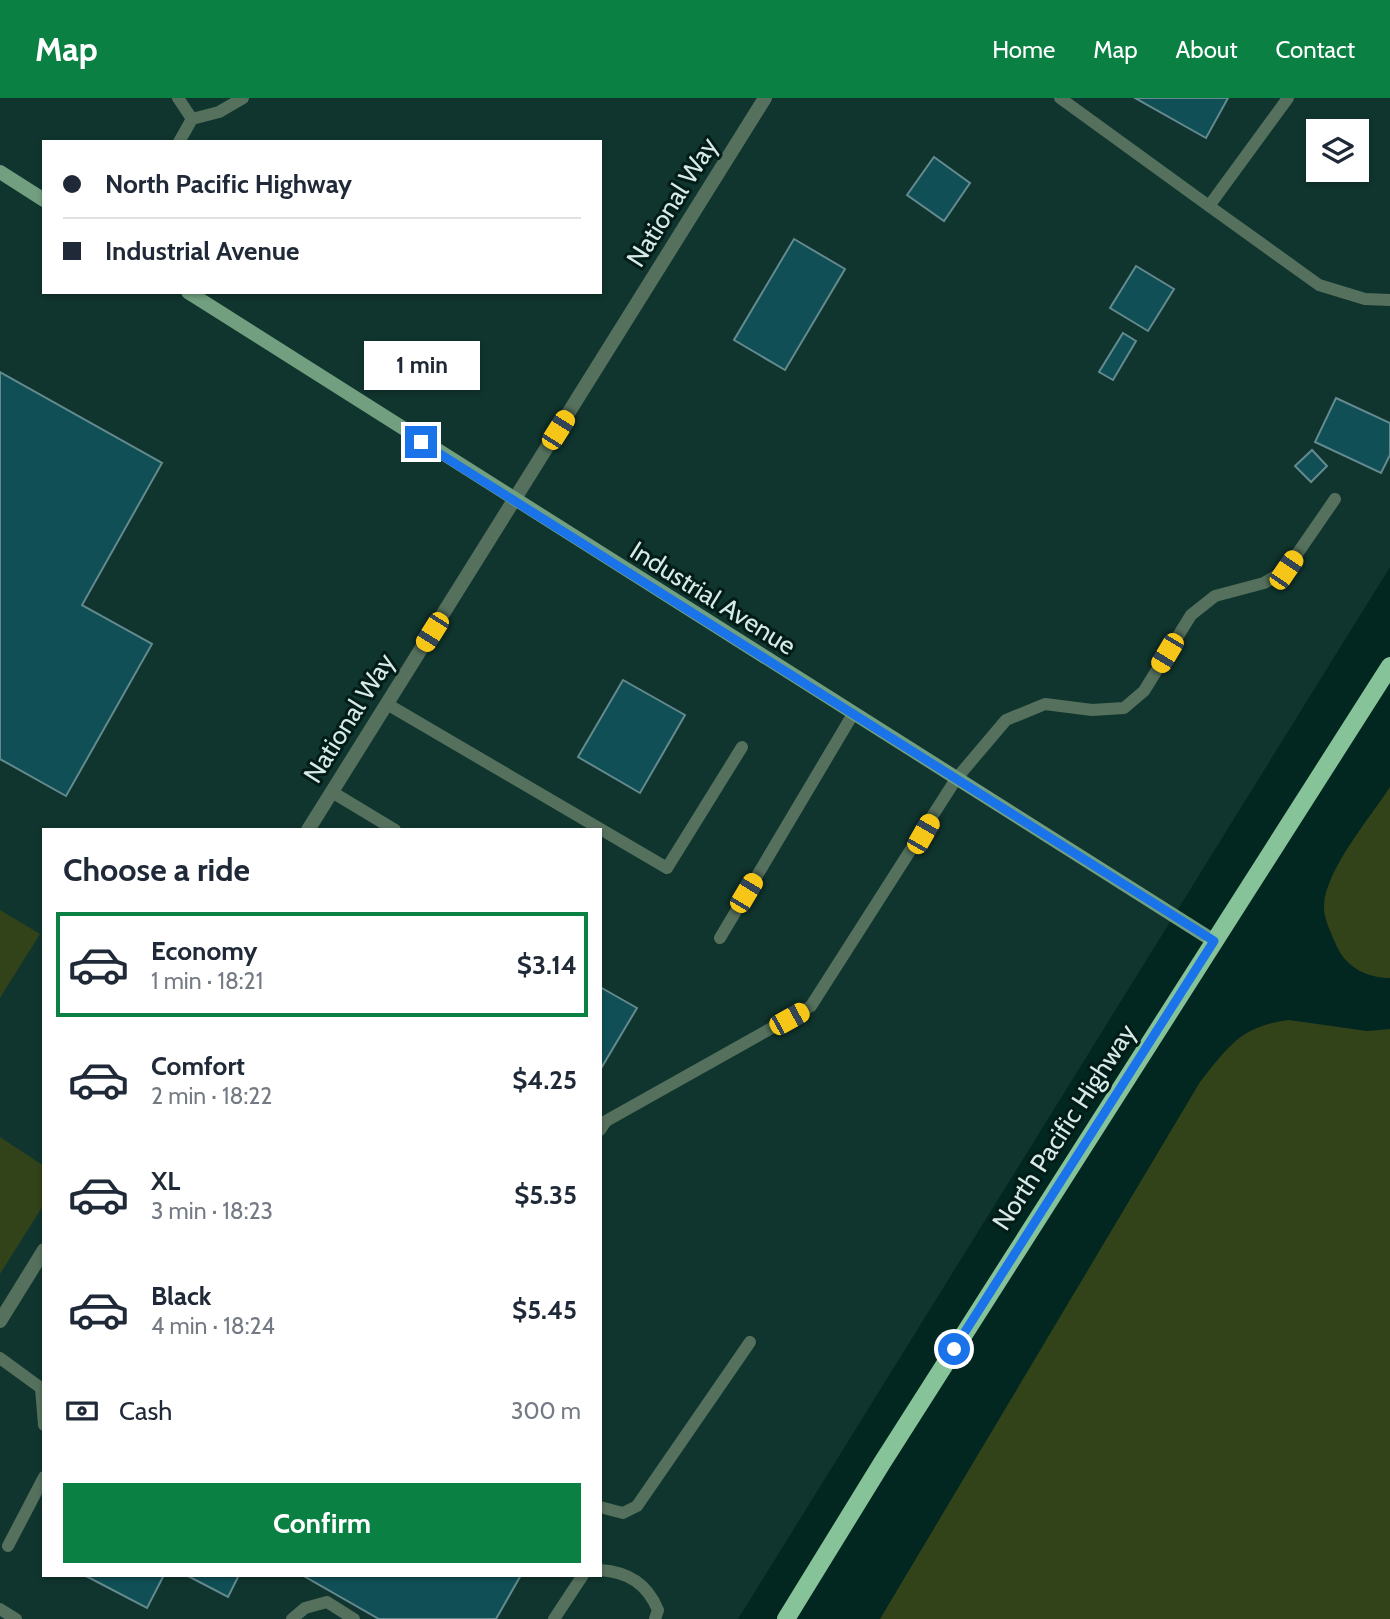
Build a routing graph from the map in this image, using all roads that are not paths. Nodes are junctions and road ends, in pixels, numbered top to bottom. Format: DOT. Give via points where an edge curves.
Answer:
graph roads {
  1 [pos="177,98"];
  2 [pos="243,98"];
  3 [pos="765,98"];
  4 [pos="1060,98"];
  5 [pos="1288,98"];
  6 [pos="192,119"];
  7 [pos="180,140"];
  8 [pos="0,172"];
  9 [pos="42,199"];
  10 [pos="1209,206"];
  11 [pos="191,294"];
  12 [pos="1390,300"];
  13 [pos="1335,499"];
  14 [pos="514,501"];
  15 [pos="1390,666"];
  16 [pos="387,704"];
  17 [pos="853,714"];
  18 [pos="742,747"];
  19 [pos="956,779"];
  20 [pos="332,792"];
  21 [pos="309,828"];
  22 [pos="391,828"];
  23 [pos="600,828"];
  24 [pos="602,829"];
  25 [pos="720,937"];
  26 [pos="1214,941"];
  27 [pos="602,1127"];
  28 [pos="42,1253"];
  29 [pos="0,1321"];
  30 [pos="750,1342"];
  31 [pos="0,1358"];
  32 [pos="42,1387"];
  33 [pos="42,1481"];
  34 [pos="602,1508"];
  35 [pos="8,1546"];
  36 [pos="602,1570"];
  37 [pos="582,1577"];
  38 [pos="0,1609"];
  39 [pos="16,1619"];
  40 [pos="292,1619"];
  41 [pos="354,1619"];
  42 [pos="554,1619"];
  43 [pos="655,1619"];
  44 [pos="786,1619"];
  1 -- 6 [label="lane"];
  2 -- 6 [label="lane" via="219,112"];
  3 -- 14 [label="street, National Way"];
  4 -- 10 [label="lane"];
  5 -- 10 [label="lane"];
  6 -- 7 [label="lane"];
  8 -- 9 [label="street"];
  10 -- 12 [label="lane" via="1319,285 1365,299"];
  11 -- 14 [label="street, Industrial Avenue"];
  13 -- 19 [label="lane" via="1286,570 1264,583 1215,596 1191,615 1144,691 1124,708 1091,710 1045,704 1006,720"];
  14 -- 16 [label="street, National Way"];
  14 -- 17 [label="street, Industrial Avenue"];
  15 -- 26 [label="main road, North Pacific Highway"];
  16 -- 20 [label="street, National Way"];
  16 -- 23 [label="lane"];
  17 -- 19 [label="street, Industrial Avenue"];
  17 -- 25 [label="lane"];
  18 -- 24 [label="lane" via="667,867"];
  19 -- 26 [label="street, Industrial Avenue"];
  19 -- 27 [label="lane" via="811,1006"];
  20 -- 21 [label="street, National Way"];
  20 -- 22 [label="lane"];
  26 -- 44 [label="main road, North Pacific Highway"];
  28 -- 29 [label="street"];
  30 -- 34 [label="lane" via="637,1506 623,1513"];
  31 -- 32 [label="lane"];
  33 -- 35 [label="lane"];
  36 -- 43 [label="lane" via="643,1584 657,1610"];
  37 -- 42 [label="lane"];
  38 -- 39 [label="lane"];
  40 -- 41 [label="lane" via="305,1608 327,1602"];
}
